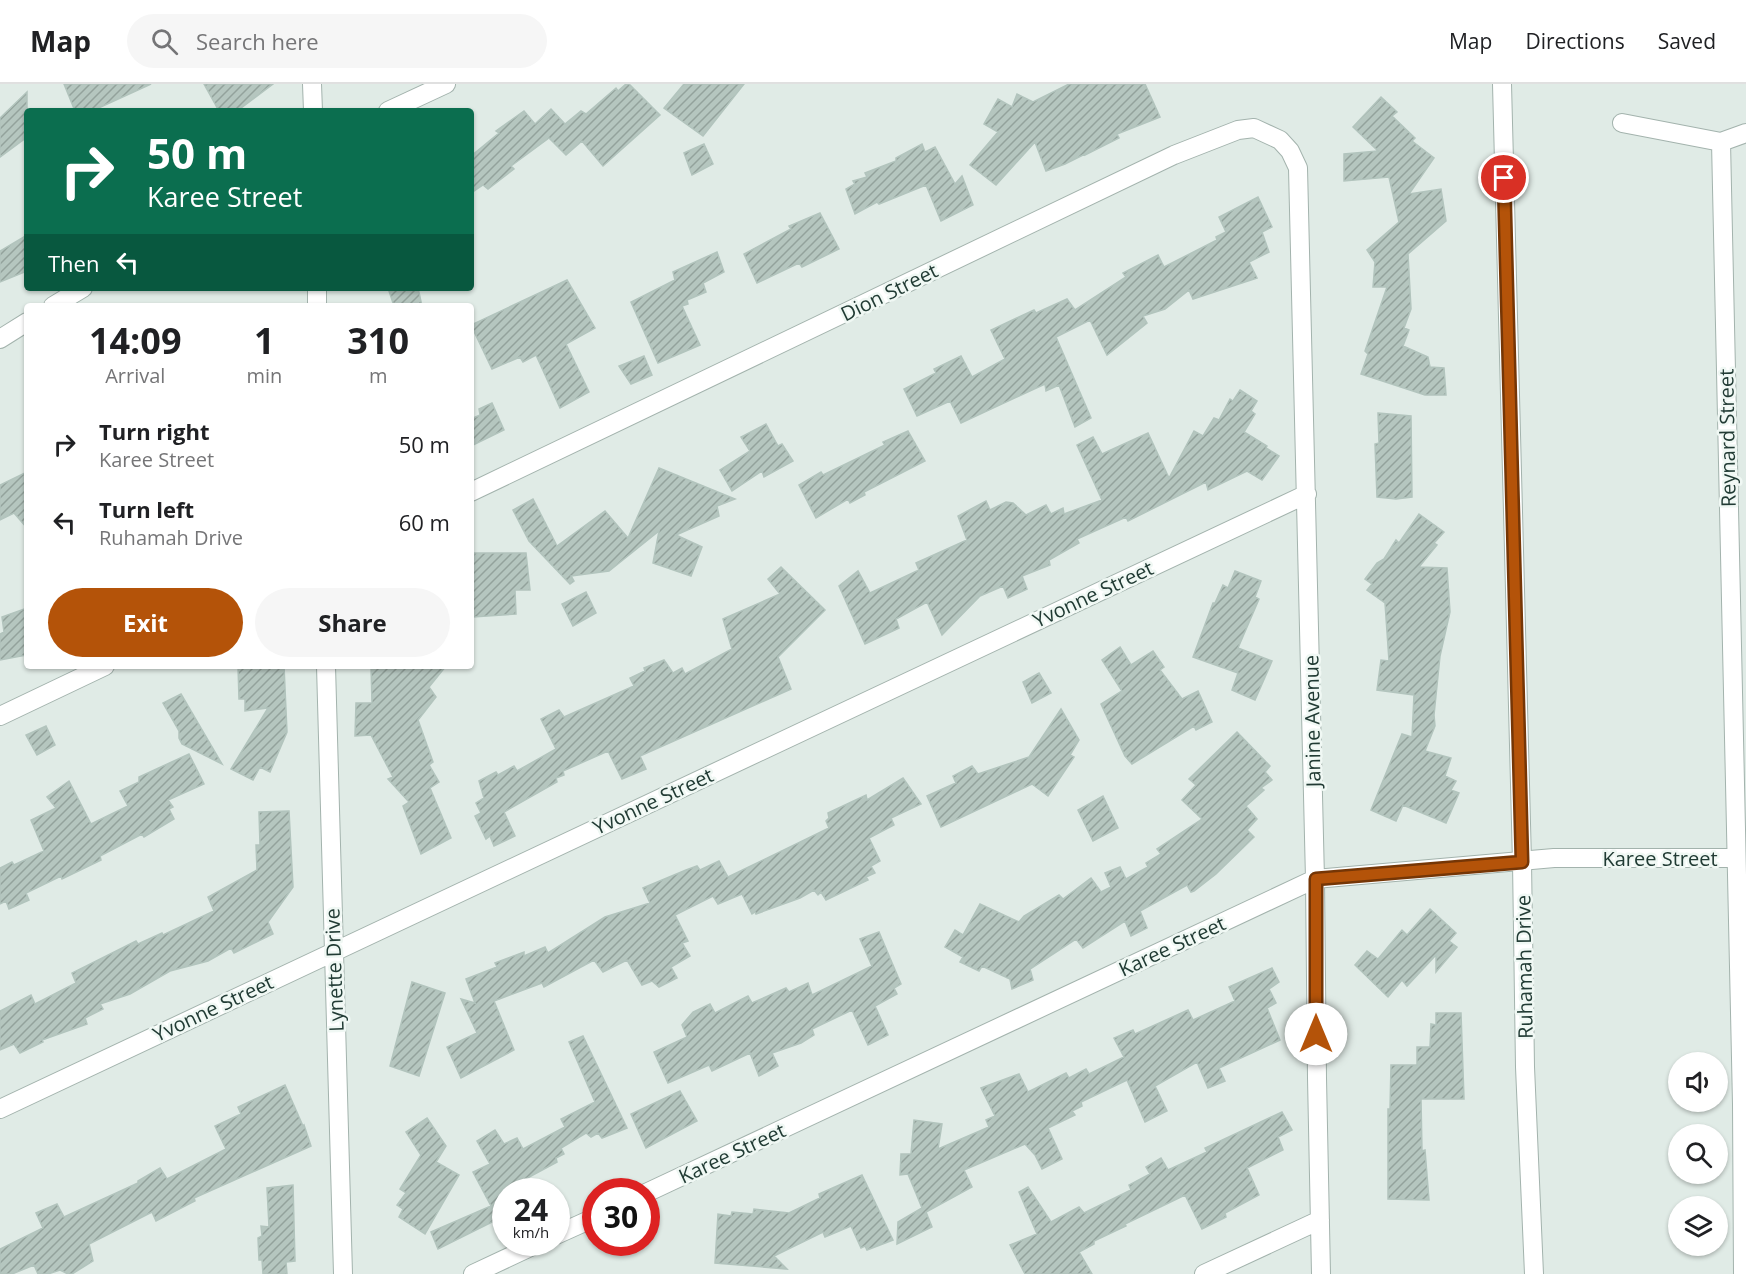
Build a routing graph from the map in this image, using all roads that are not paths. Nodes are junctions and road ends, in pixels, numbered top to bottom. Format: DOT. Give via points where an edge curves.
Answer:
graph roads {
  1 [pos="312,84"];
  2 [pos="446,84"];
  3 [pos="1502,84"];
  4 [pos="313,108"];
  5 [pos="394,108"];
  6 [pos="1622,123"];
  7 [pos="1746,132"];
  8 [pos="1721,142"];
  9 [pos="1298,168"];
  10 [pos="78,291"];
  11 [pos="58,303"];
  12 [pos="24,324"];
  13 [pos="0,339"];
  14 [pos="474,491"];
  15 [pos="1307,494"];
  16 [pos="1737,520"];
  17 [pos="99,669"];
  18 [pos="326,669"];
  19 [pos="0,716"];
  20 [pos="1736,858"];
  21 [pos="1522,862"];
  22 [pos="1316,879"];
  23 [pos="333,951"];
  24 [pos="1744,1103"];
  25 [pos="0,1109"];
  26 [pos="660,1186"];
  27 [pos="1320,1220"];
  28 [pos="511,1256"];
  29 [pos="343,1274"];
  30 [pos="473,1274"];
  31 [pos="1204,1274"];
  32 [pos="1321,1274"];
  33 [pos="1534,1274"];
  34 [pos="1743,1274"];
  1 -- 4 [label="street"];
  2 -- 5 [label="street"];
  3 -- 21 [label="street, Ruhamah Drive"];
  6 -- 8 [label="street"];
  7 -- 8 [label="street"];
  8 -- 16 [label="street, Reynard Street"];
  9 -- 14 [label="street, Dion Street" via="1280,140 1254,128 1238,130 1174,155"];
  9 -- 15 [label="street, Janine Avenue"];
  10 -- 11 [label="street"];
  12 -- 13 [label="street"];
  15 -- 22 [label="street, Janine Avenue"];
  15 -- 23 [label="street, Yvonne Street"];
  16 -- 20 [label="street, Reynard Street"];
  17 -- 19 [label="street"];
  18 -- 23 [label="street, Lynette Drive"];
  20 -- 21 [label="street, Karee Street" via="1554,858"];
  20 -- 24 [label="street, Reynard Street"];
  21 -- 22 [label="street, Karee Street"];
  21 -- 33 [label="street, Ruhamah Drive"];
  22 -- 26 [label="street, Karee Street"];
  22 -- 27 [label="street, Janine Avenue"];
  23 -- 25 [label="street, Yvonne Street"];
  23 -- 29 [label="street, Lynette Drive"];
  24 -- 34 [label="street, Reynard Street"];
  27 -- 31 [label="street"];
  27 -- 32 [label="street, Janine Avenue"];
  28 -- 30 [label="street"];
}
